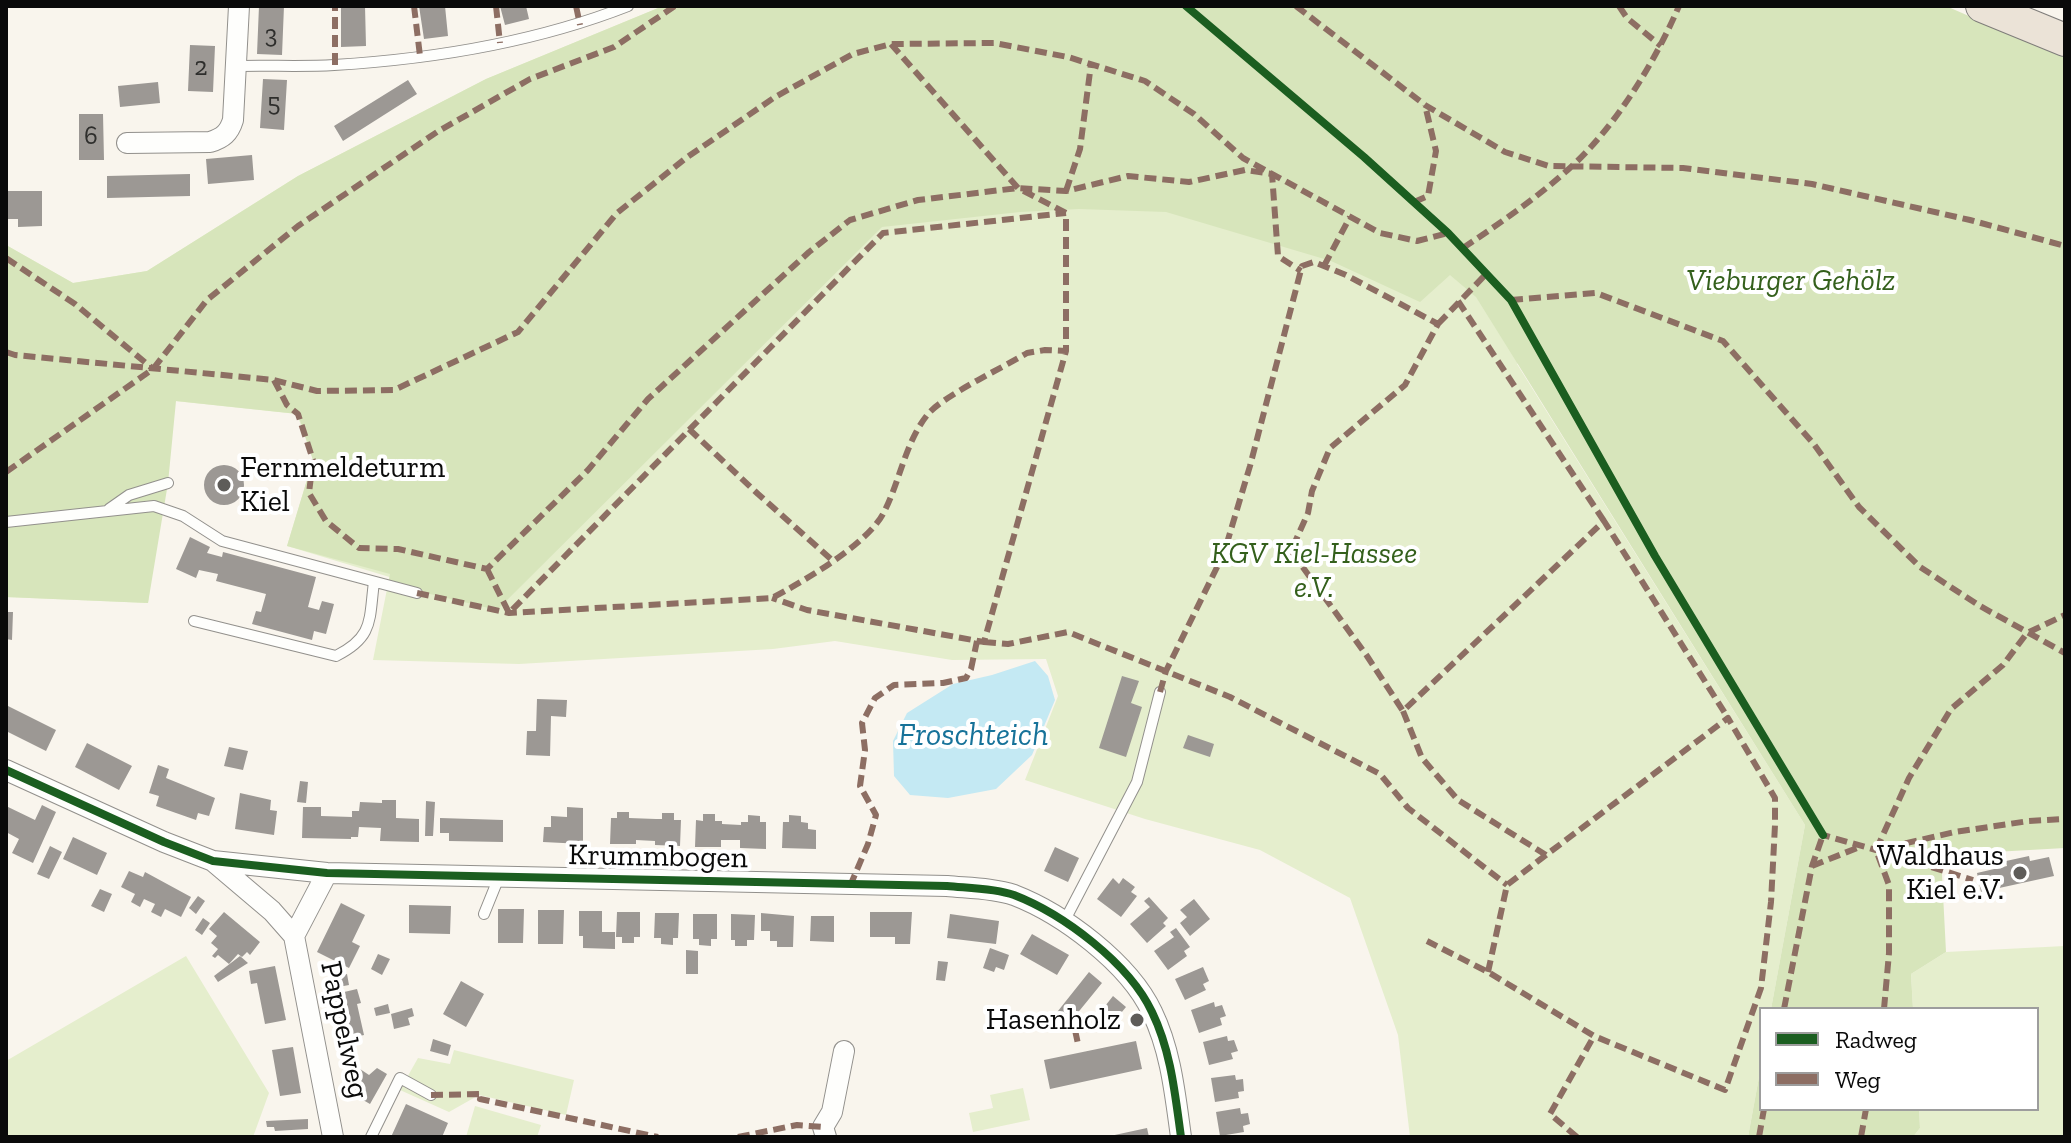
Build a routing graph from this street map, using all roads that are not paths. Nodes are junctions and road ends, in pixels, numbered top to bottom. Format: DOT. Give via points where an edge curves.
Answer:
graph roads {
  1 [pos="239,6"];
  2 [pos="628,6"];
  3 [pos="1982,6"];
  4 [pos="2065,40"];
  5 [pos="236,66"];
  6 [pos="127,143"];
  7 [pos="168,483"];
  8 [pos="107,511"];
  9 [pos="6,522"];
  10 [pos="374,582"];
  11 [pos="417,593"];
  12 [pos="194,621"];
  13 [pos="1160,692"];
  14 [pos="6,770"];
  15 [pos="213,861"];
  16 [pos="327,873"];
  17 [pos="499,877"];
  18 [pos="484,914"];
  19 [pos="1065,920"];
  20 [pos="294,936"];
  21 [pos="844,1051"];
  22 [pos="431,1095"];
  23 [pos="333,1137"];
  24 [pos="371,1137"];
  25 [pos="826,1137"];
  26 [pos="1181,1137"];
  1 -- 5 [label="street"];
  2 -- 5 [label="lane" via="580,25 433,54 335,65"];
  3 -- 4 [label="main road"];
  5 -- 6 [label="street" via="233,120 220,139"];
  7 -- 8 [label="lane" via="129,495"];
  8 -- 9 [label="lane"];
  8 -- 10 [label="lane" via="154,506 183,516 222,541"];
  10 -- 11 [label="lane"];
  10 -- 12 [label="lane" via="367,629 355,646 336,656"];
  13 -- 19 [label="lane" via="1137,782"];
  14 -- 15 [label="street, Krummbogen"];
  15 -- 16 [label="street, Krummbogen"];
  15 -- 20 [label="street, Krummbogen"];
  16 -- 17 [label="street, Krummbogen"];
  16 -- 20 [label="street"];
  17 -- 18 [label="lane"];
  17 -- 19 [label="street, Krummbogen" via="947,886 1011,894"];
  19 -- 26 [label="street, Krummbogen" via="1116,961 1152,1010 1171,1063"];
  20 -- 23 [label="street, Pappelweg"];
  21 -- 25 [label="street" via="832,1112 823,1127"];
  22 -- 24 [label="lane" via="400,1078"];
}
